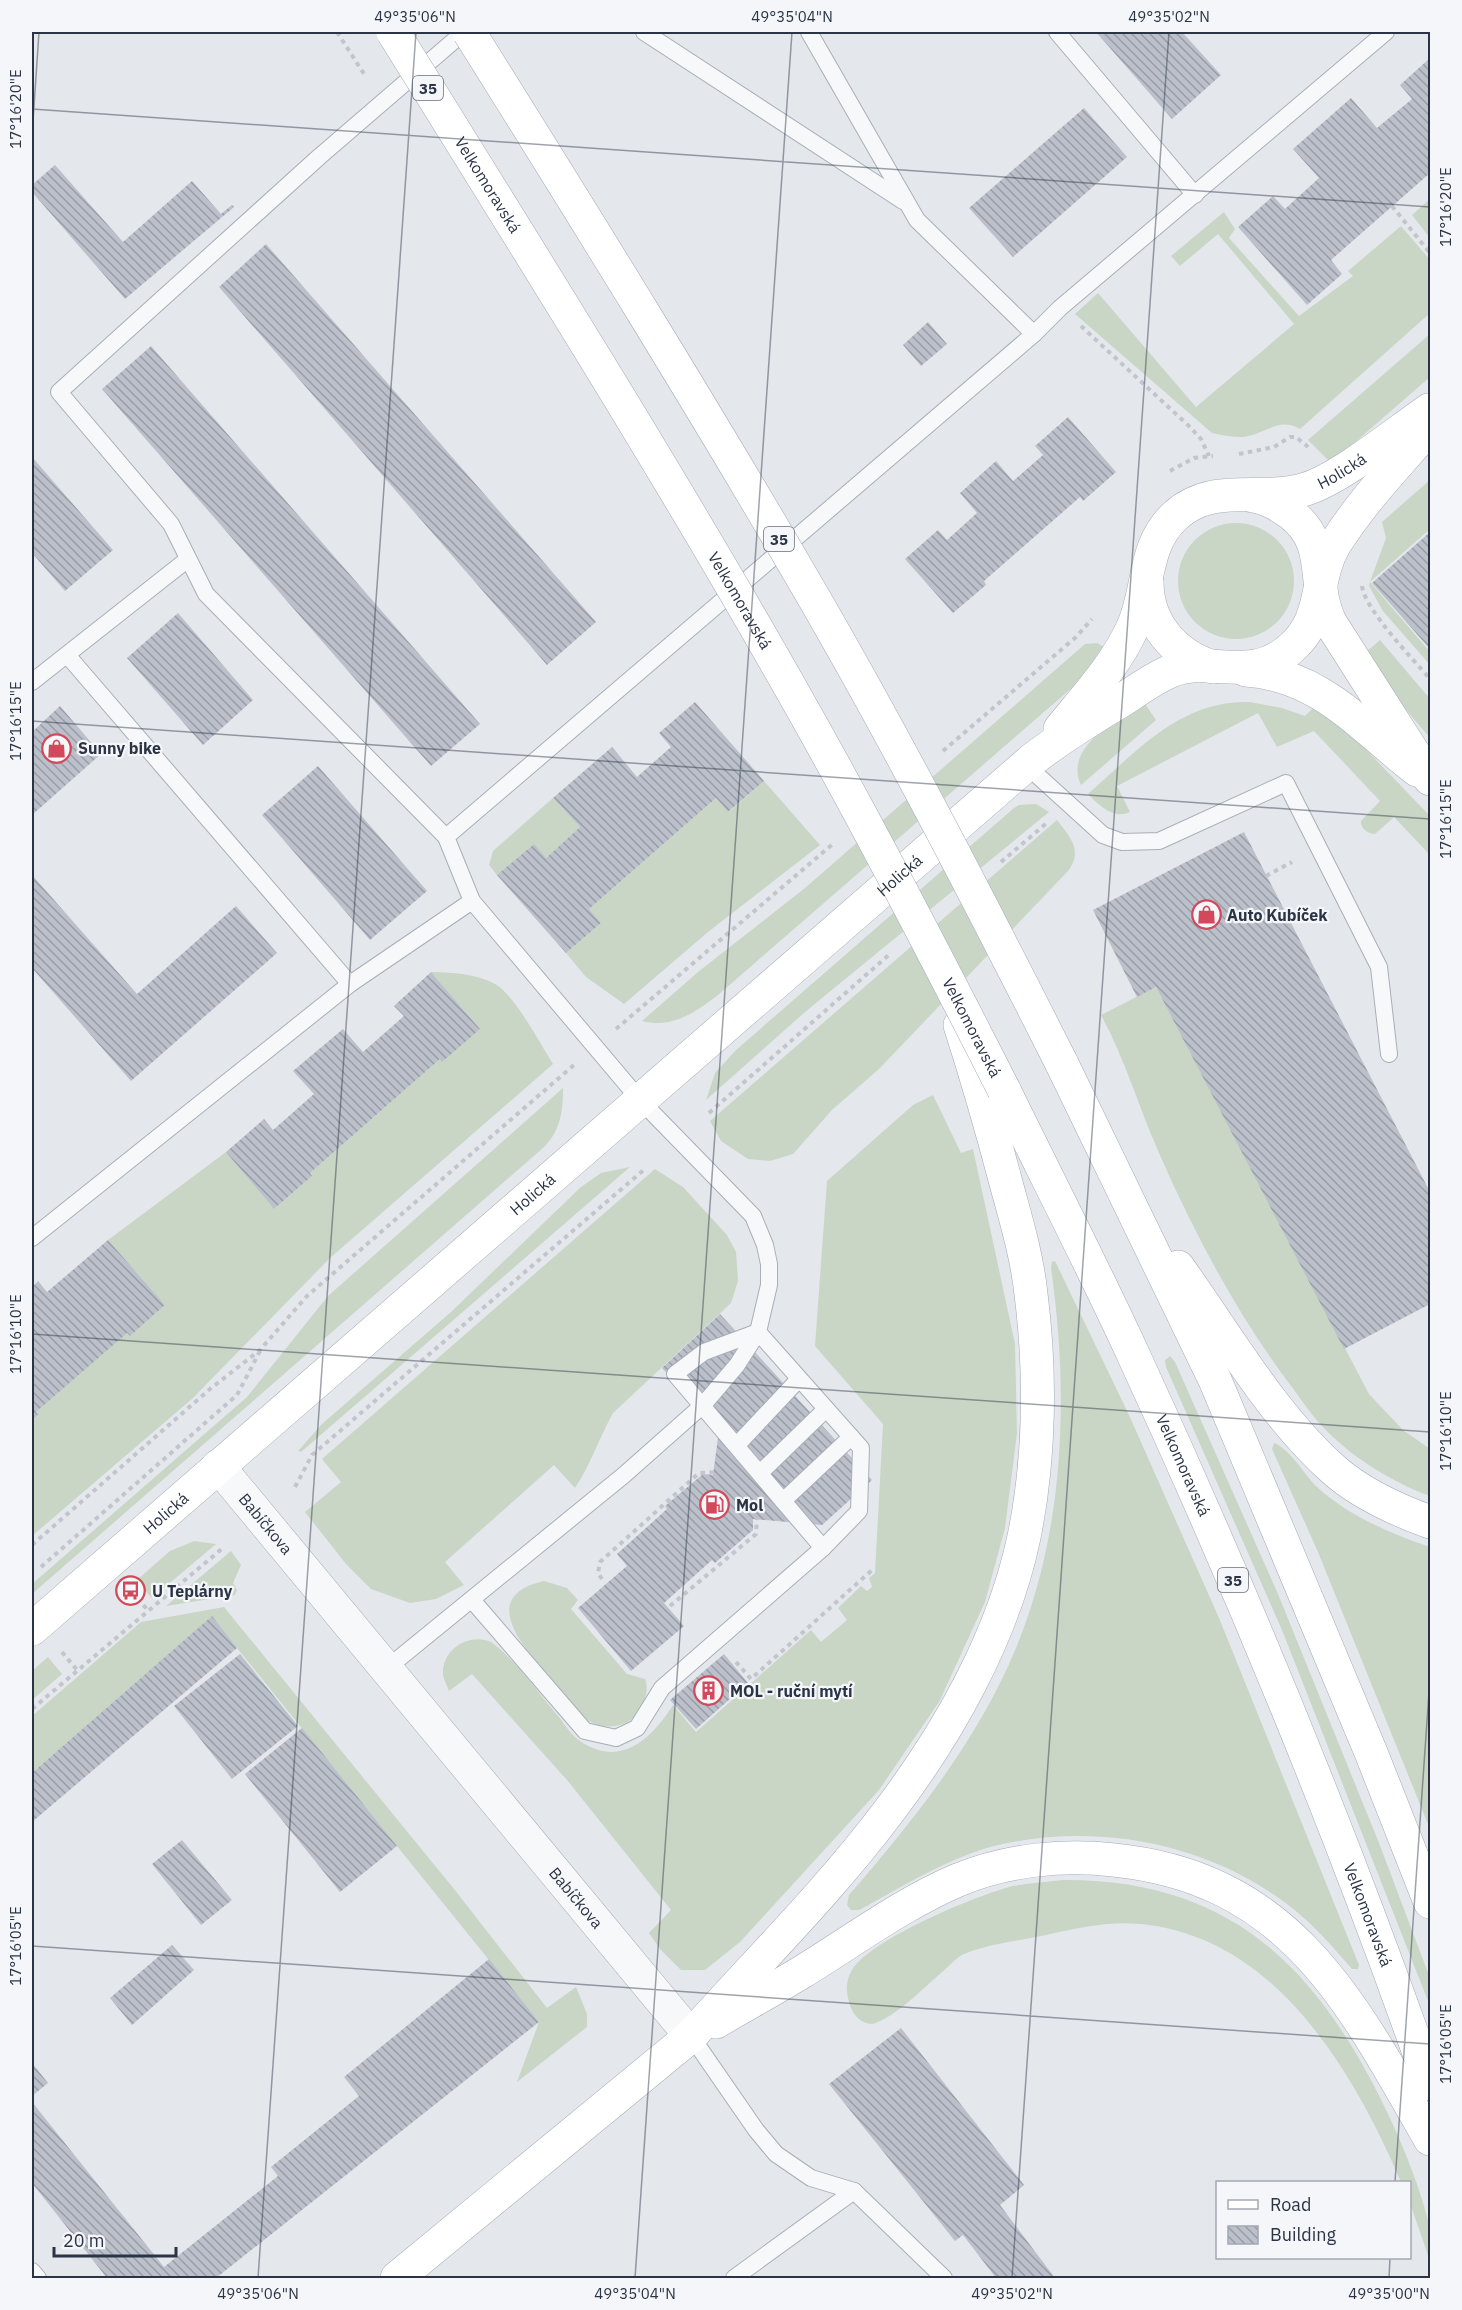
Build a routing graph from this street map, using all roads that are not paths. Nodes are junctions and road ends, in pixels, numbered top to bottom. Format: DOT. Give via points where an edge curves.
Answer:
graph roads {
  1 [pos="393,32"];
  2 [pos="464,32"];
  3 [pos="469,32"];
  4 [pos="644,32"];
  5 [pos="809,32"];
  6 [pos="1057,32"];
  7 [pos="1386,32"];
  8 [pos="1195,195"];
  9 [pos="907,203"];
  10 [pos="1034,334"];
  11 [pos="1431,409"];
  12 [pos="1431,427"];
  13 [pos="1239,493"];
  14 [pos="188,559"];
  15 [pos="1147,574"];
  16 [pos="1322,588"];
  17 [pos="68,656"];
  18 [pos="1225,669"];
  19 [pos="32,682"];
  20 [pos="1029,762"];
  21 [pos="1431,780"];
  22 [pos="446,837"];
  23 [pos="472,901"];
  24 [pos="350,984"];
  25 [pos="1389,1054"];
  26 [pos="994,1095"];
  27 [pos="640,1100"];
  28 [pos="1125,1192"];
  29 [pos="32,1238"];
  30 [pos="758,1332"];
  31 [pos="799,1379"];
  32 [pos="703,1405"];
  33 [pos="826,1409"];
  34 [pos="851,1437"];
  35 [pos="737,1445"];
  36 [pos="218,1466"];
  37 [pos="760,1473"];
  38 [pos="783,1501"];
  39 [pos="1431,1522"];
  40 [pos="824,1548"];
  41 [pos="472,1600"];
  42 [pos="32,1629"];
  43 [pos="386,1669"];
  44 [pos="1431,1902"];
  45 [pos="691,2036"];
  46 [pos="1431,2084"];
  47 [pos="1431,2139"];
  48 [pos="854,2191"];
  49 [pos="32,2271"];
  50 [pos="38,2278"];
  51 [pos="397,2278"];
  52 [pos="734,2278"];
  53 [pos="944,2278"];
  1 -- 26 [label="main road, Velkomoravská / 35, bridge" via="698,528 803,710 943,970"];
  2 -- 14 [label="lane" via="59,392 171,524"];
  3 -- 28 [label="main road, 35, bridge" via="815,600 1000,940"];
  4 -- 9 [label="lane"];
  5 -- 9 [label="lane"];
  6 -- 8 [label="lane"];
  7 -- 8 [label="lane"];
  8 -- 10 [label="lane"];
  9 -- 10 [label="lane" via="917,220"];
  10 -- 22 [label="lane"];
  11 -- 13 [label="main road, Holická" via="1307,489 1271,495"];
  12 -- 16 [label="main road, Holická" via="1352,520 1327,560"];
  13 -- 15 [label="main road, Holická" via="1205,498 1175,516 1155,543"];
  13 -- 16 [label="main road, Holická" via="1274,503 1303,525 1314,542"];
  14 -- 17 [label="lane"];
  14 -- 22 [label="lane" via="206,594"];
  15 -- 18 [label="main road, Holická" via="1150,607 1162,632 1190,657"];
  15 -- 20 [label="main road, Holická" via="1133,627 1121,650"];
  16 -- 18 [label="main road, Holická" via="1313,620 1297,642 1266,663"];
  16 -- 21 [label="main road" via="1321,600 1330,622"];
  17 -- 19 [label="lane"];
  17 -- 24 [label="lane"];
  18 -- 20 [label="main road, Holická" via="1191,667 1170,672 1069,732"];
  18 -- 21 [label="main road" via="1279,674 1316,690"];
  20 -- 25 [label="lane" via="1103,835 1141,844 1159,841 1286,783 1379,967"];
  20 -- 27 [label="main road, Holická"];
  22 -- 23 [label="lane"];
  23 -- 24 [label="lane"];
  23 -- 27 [label="lane"];
  24 -- 29 [label="lane"];
  26 -- 45 [label="main road" via="1031,1294 1036,1406 1033,1475 1024,1537 1008,1594 955,1710 886,1815"];
  26 -- 46 [label="main road, Velkomoravská / 35" via="1133,1353 1243,1605 1356,1881"];
  27 -- 30 [label="lane" via="725,1185 760,1228 769,1264 765,1309"];
  27 -- 36 [label="main road, Holická"];
  28 -- 39 [label="main road" via="1276,1406 1300,1434 1335,1471 1367,1493 1403,1513"];
  28 -- 44 [label="main road, 35" via="1215,1380"];
  30 -- 31 [label="lane"];
  30 -- 32 [label="lane" via="737,1365"];
  30 -- 32 [label="lane" via="704,1352 675,1374"];
  31 -- 33 [label="lane"];
  31 -- 35 [label="lane"];
  32 -- 35 [label="lane"];
  32 -- 41 [label="lane"];
  33 -- 34 [label="lane"];
  33 -- 37 [label="lane"];
  34 -- 38 [label="lane"];
  34 -- 40 [label="lane" via="861,1448 859,1511"];
  35 -- 37 [label="lane"];
  36 -- 42 [label="main road, Holická"];
  36 -- 43 [label="street, Babíčkova"];
  37 -- 38 [label="lane"];
  38 -- 40 [label="lane"];
  40 -- 41 [label="lane" via="662,1688 637,1728 616,1738 585,1731"];
  41 -- 43 [label="lane"];
  43 -- 45 [label="street, Babíčkova"];
  45 -- 47 [label="main road" via="801,1973 908,1904 960,1879 1012,1864 1055,1858 1137,1862 1229,1892 1256,1907 1290,1935 1348,2000"];
  45 -- 48 [label="lane" via="776,2154 811,2178"];
  45 -- 51 [label="main road"];
  48 -- 52 [label="lane"];
  48 -- 53 [label="lane"];
  49 -- 50 [label="lane"];
}
